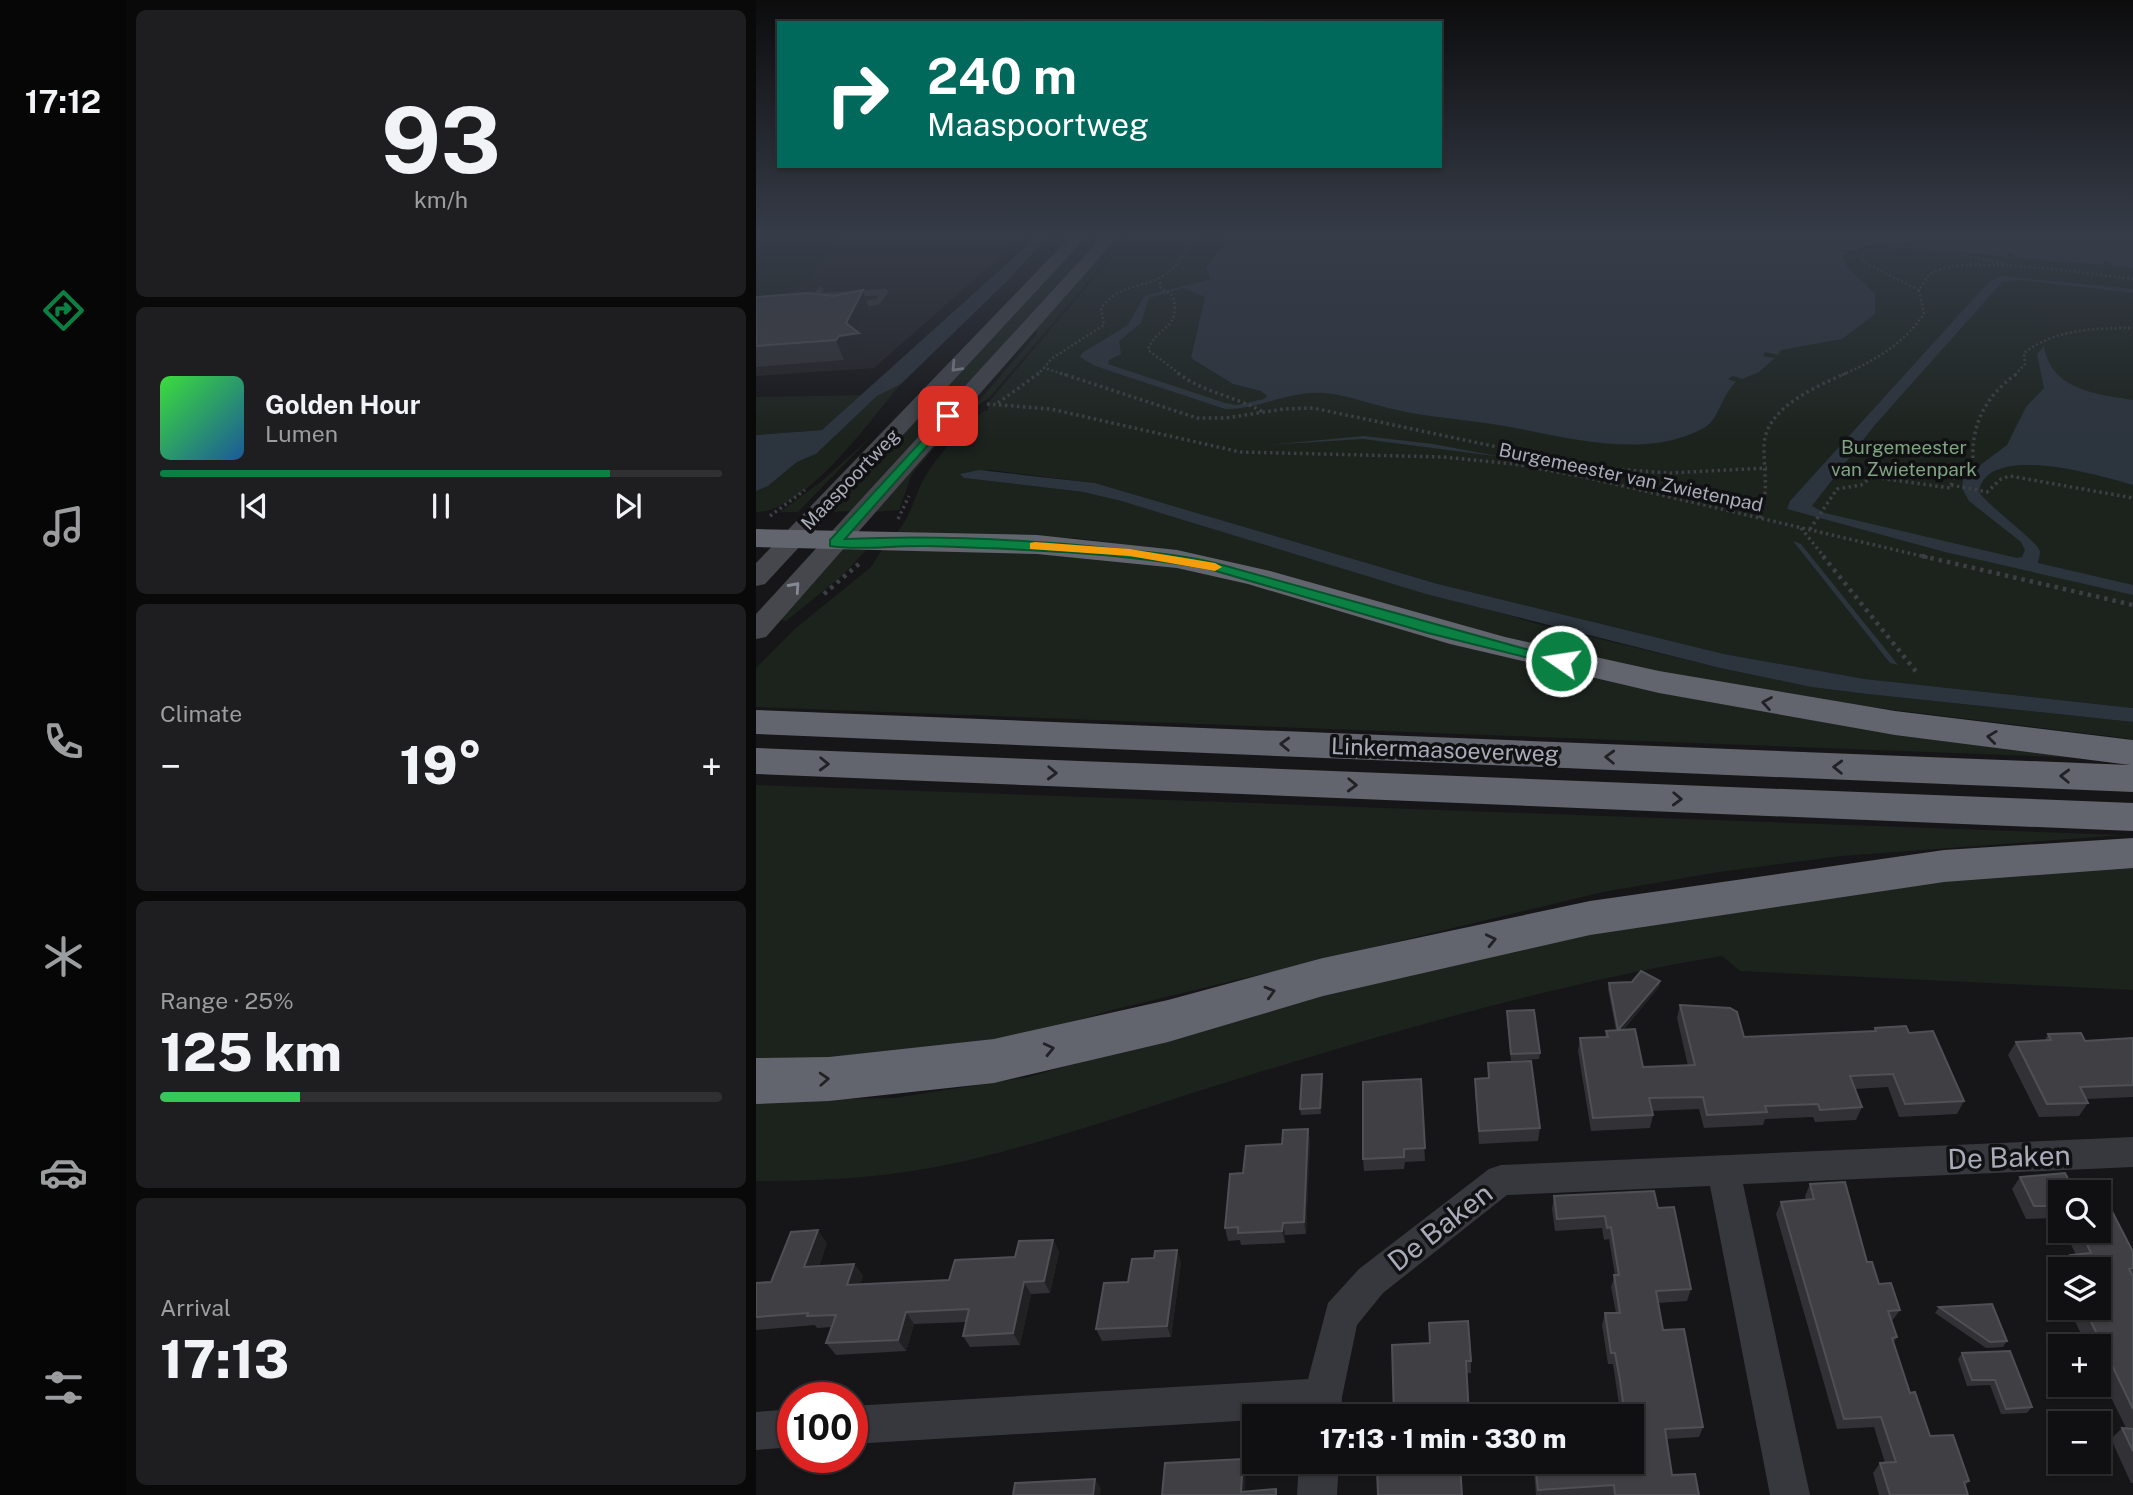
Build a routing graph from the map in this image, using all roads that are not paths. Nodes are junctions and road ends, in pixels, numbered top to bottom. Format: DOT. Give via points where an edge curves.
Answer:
graph roads {
  1 [pos="811,303"];
  2 [pos="871,303"];
  3 [pos="1017,303"];
  4 [pos="1058,303"];
  5 [pos="848,306"];
  6 [pos="823,307"];
  7 [pos="756,538"];
  8 [pos="791,541"];
  9 [pos="835,543"];
  10 [pos="756,578"];
  11 [pos="756,631"];
  12 [pos="756,722"];
  13 [pos="2133,753"];
  14 [pos="756,761"];
  15 [pos="2133,779"];
  16 [pos="2133,817"];
  17 [pos="2133,853"];
  18 [pos="756,1081"];
  19 [pos="2131,1156"];
  20 [pos="1723,1168"];
  21 [pos="1322,1404"];
  22 [pos="1242,1409"];
  23 [pos="868,1424"];
  24 [pos="777,1429"];
  25 [pos="756,1431"];
  26 [pos="1318,1474"];
  27 [pos="1317,1495"];
  28 [pos="1790,1495"];
  1 -- 6 [label="lane"];
  2 -- 5 [label="lane"];
  3 -- 8 [label="main road, Maaspoortweg, one-way"];
  4 -- 9 [label="main road, Maaspoortweg"];
  7 -- 8 [label="highway"];
  8 -- 9 [label="highway"];
  8 -- 10 [label="main road, Maaspoortweg"];
  11 -- 9 [label="main road, Maaspoortweg, one-way"];
  13 -- 9 [label="highway, one-way" via="1912,727 1696,690 1479,641 1176,559 1058,547"];
  15 -- 12 [label="highway, Linkermaasoeverweg, one-way"];
  14 -- 16 [label="highway, Linkermaasoeverweg, one-way"];
  18 -- 17 [label="highway, one-way" via="829,1079 994,1061 1168,1021 1323,977 1590,918 1944,866"];
  19 -- 20 [label="street, De Baken"];
  20 -- 21 [label="street, De Baken" via="1501,1180 1371,1281 1341,1316"];
  20 -- 28 [label="street"];
  22 -- 23 [label="street, De Baken"];
  24 -- 25 [label="street"];
  26 -- 27 [label="street"];
}
